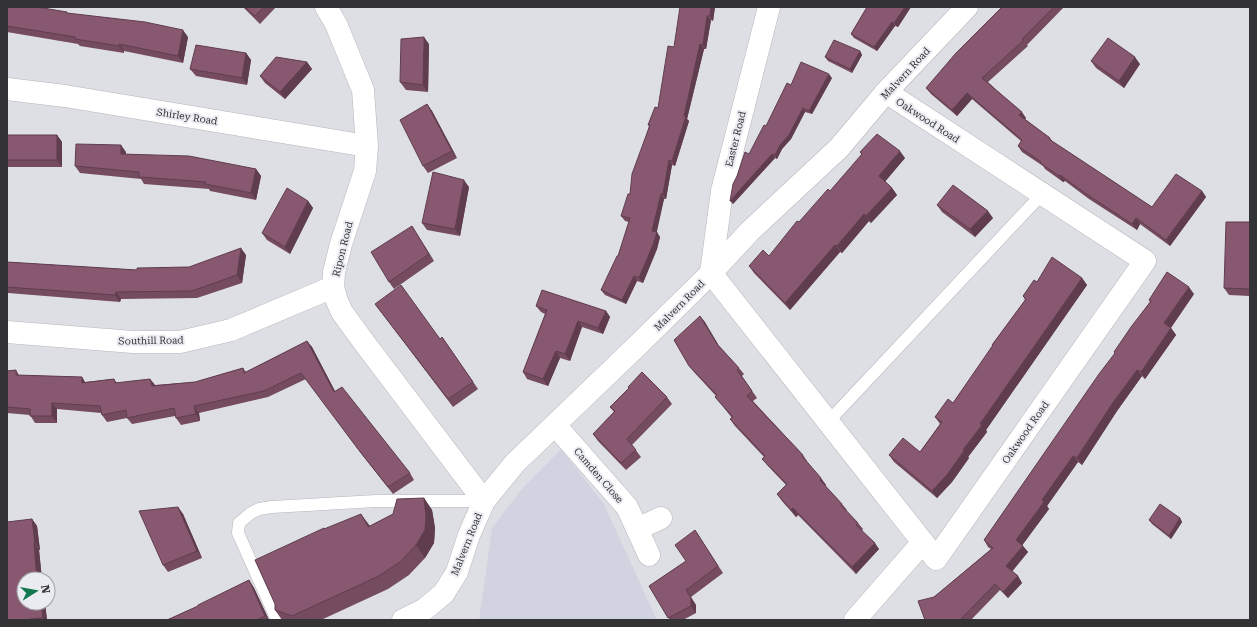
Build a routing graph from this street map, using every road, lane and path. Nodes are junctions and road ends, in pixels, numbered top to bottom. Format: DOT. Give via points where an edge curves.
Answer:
graph roads {
  1 [pos="326,7"];
  2 [pos="768,7"];
  3 [pos="967,7"];
  4 [pos="7,89"];
  5 [pos="886,92"];
  6 [pos="367,146"];
  7 [pos="1042,194"];
  8 [pos="711,273"];
  9 [pos="333,287"];
  10 [pos="7,332"];
  11 [pos="828,422"];
  12 [pos="555,425"];
  13 [pos="484,501"];
  14 [pos="662,518"];
  15 [pos="637,529"];
  16 [pos="923,542"];
  17 [pos="649,556"];
  18 [pos="427,614"];
  19 [pos="277,620"];
  20 [pos="403,620"];
  21 [pos="855,620"];
  1 -- 6 [label="street, Ripon Road" via="336,24 363,90"];
  2 -- 8 [label="street, Easter Road" via="722,191"];
  3 -- 5 [label="street, Malvern Road"];
  4 -- 6 [label="street, Shirley Road" via="65,96"];
  5 -- 7 [label="street, Oakwood Road"];
  5 -- 8 [label="street, Malvern Road" via="839,148 750,231"];
  6 -- 9 [label="street, Ripon Road" via="364,171 341,244"];
  7 -- 11 [label="lane"];
  7 -- 16 [label="street, Oakwood Road" via="1145,261 936,559"];
  8 -- 11 [label="street, Oakwood Road"];
  8 -- 12 [label="street, Malvern Road"];
  9 -- 10 [label="street, Southill Road" via="231,330 180,342 133,342"];
  9 -- 13 [label="street, Ripon Road" via="342,312"];
  11 -- 16 [label="street, Oakwood Road"];
  12 -- 13 [label="street, Malvern Road" via="515,463"];
  12 -- 15 [label="street, Camden Close" via="627,507"];
  13 -- 18 [label="street, Malvern Road" via="457,572"];
  13 -- 19 [label="lane" via="376,501 259,508 239,523 238,533"];
  14 -- 15 [label="street"];
  15 -- 17 [label="street, Camden Close"];
  16 -- 21 [label="street"];
  18 -- 20 [label="street, Malvern Road"];
}
